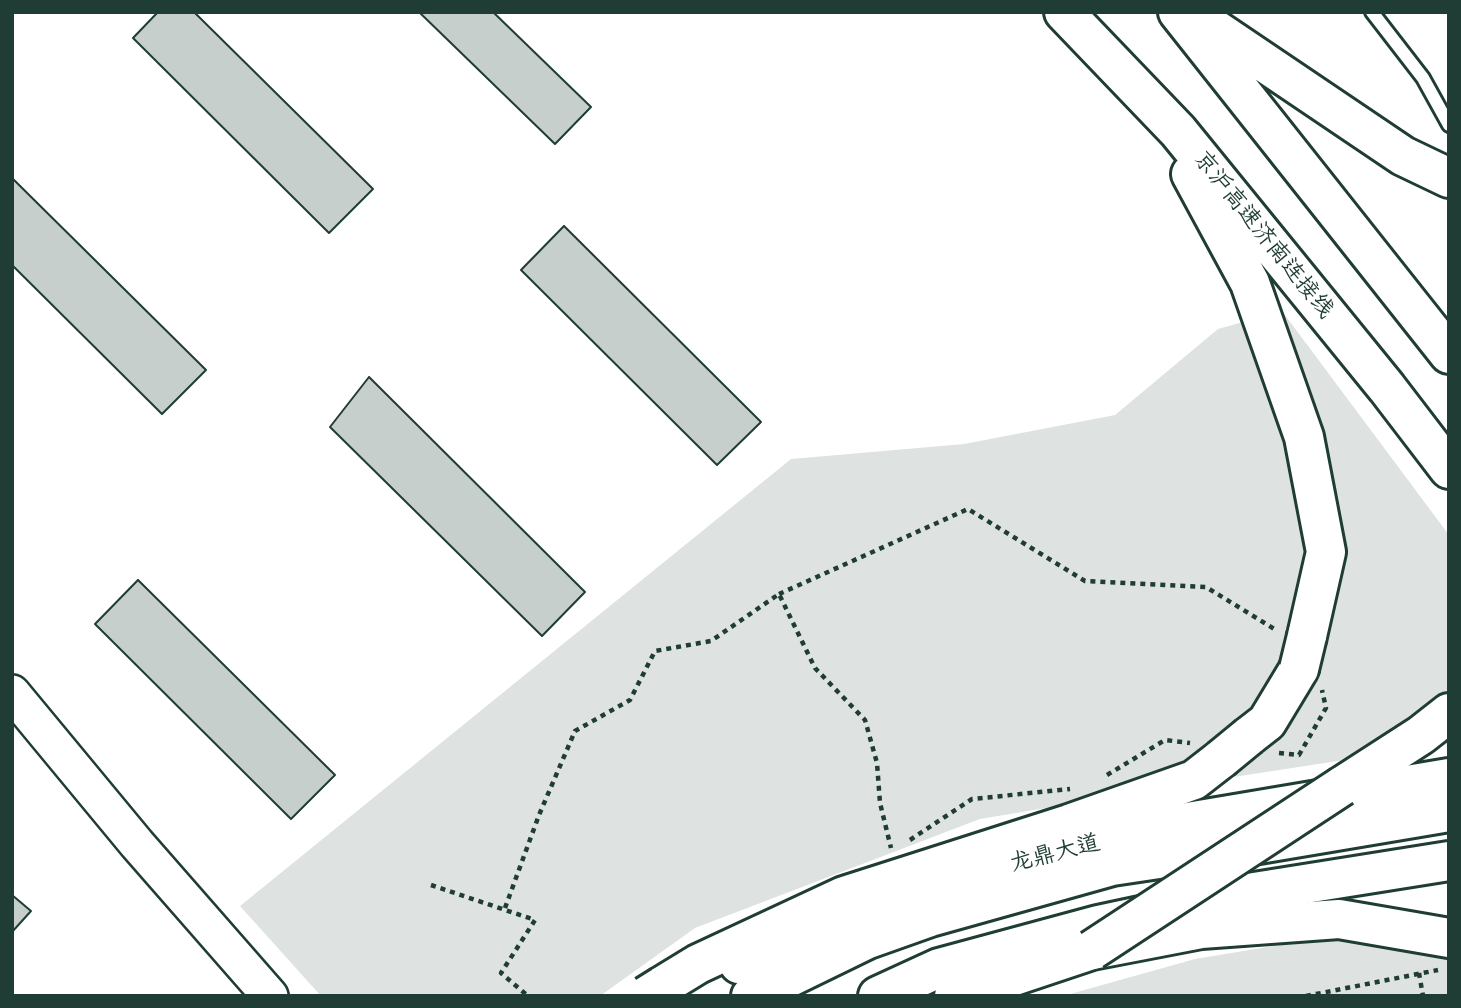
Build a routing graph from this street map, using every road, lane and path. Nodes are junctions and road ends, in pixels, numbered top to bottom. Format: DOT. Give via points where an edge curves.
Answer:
graph roads {
  1 [pos="1064,12"];
  2 [pos="1178,12"];
  3 [pos="1189,12"];
  4 [pos="1372,12"];
  5 [pos="1154,105"];
  6 [pos="1449,125"];
  7 [pos="1449,178"];
  8 [pos="1445,349"];
  9 [pos="1449,469"];
  10 [pos="779,594"];
  11 [pos="1276,630"];
  12 [pos="1321,686"];
  13 [pos="12,693"];
  14 [pos="1449,713"];
  15 [pos="1191,743"];
  16 [pos="1272,752"];
  17 [pos="1449,778"];
  18 [pos="1100,780"];
  19 [pos="1076,788"];
  20 [pos="1449,812"];
  21 [pos="1449,861"];
  22 [pos="431,885"];
  23 [pos="505,908"];
  24 [pos="1449,938"];
  25 [pos="1091,950"];
  26 [pos="1449,967"];
  27 [pos="1420,974"];
  28 [pos="1329,994"];
  29 [pos="271,996"];
  30 [pos="528,996"];
  31 [pos="646,996"];
  32 [pos="680,996"];
  33 [pos="751,996"];
  34 [pos="878,996"];
  35 [pos="954,996"];
  36 [pos="1306,996"];
  37 [pos="1423,996"];
  1 -- 5 [label="main road, 京沪高速济南连接线"];
  2 -- 8 [label="main road"];
  3 -- 7 [label="main road" via="1403,156"];
  4 -- 6 [label="lane" via="1423,78"];
  5 -- 9 [label="main road, 京沪高速济南连接线"];
  5 -- 31 [label="main road, bridge" via="1250,284 1304,437 1326,552 1299,669 1267,722 1194,780 844,896 698,964"];
  10 -- 11 [label="path" via="968,509 1086,581 1206,587"];
  10 -- 19 [label="path" via="815,668 865,720 892,852 972,799"];
  10 -- 23 [label="path" via="711,641 655,651 630,700 575,731"];
  12 -- 16 [label="path" via="1326,708 1299,755"];
  13 -- 29 [label="street"];
  14 -- 25 [label="main road, bridge"];
  15 -- 18 [label="path" via="1165,740"];
  17 -- 32 [label="main road, 龙鼎大道" via="1176,824 956,879 727,968"];
  20 -- 33 [label="main road, bridge" via="1112,866 930,917 869,939"];
  21 -- 34 [label="main road" via="1248,893 1098,925 939,968"];
  22 -- 23 [label="path"];
  23 -- 30 [label="path" via="536,919 501,973"];
  24 -- 25 [label="main road" via="1339,919 1201,929"];
  25 -- 35 [label="main road"];
  26 -- 27 [label="path"];
  27 -- 28 [label="path"];
  27 -- 37 [label="path"];
  28 -- 36 [label="path"];
}
